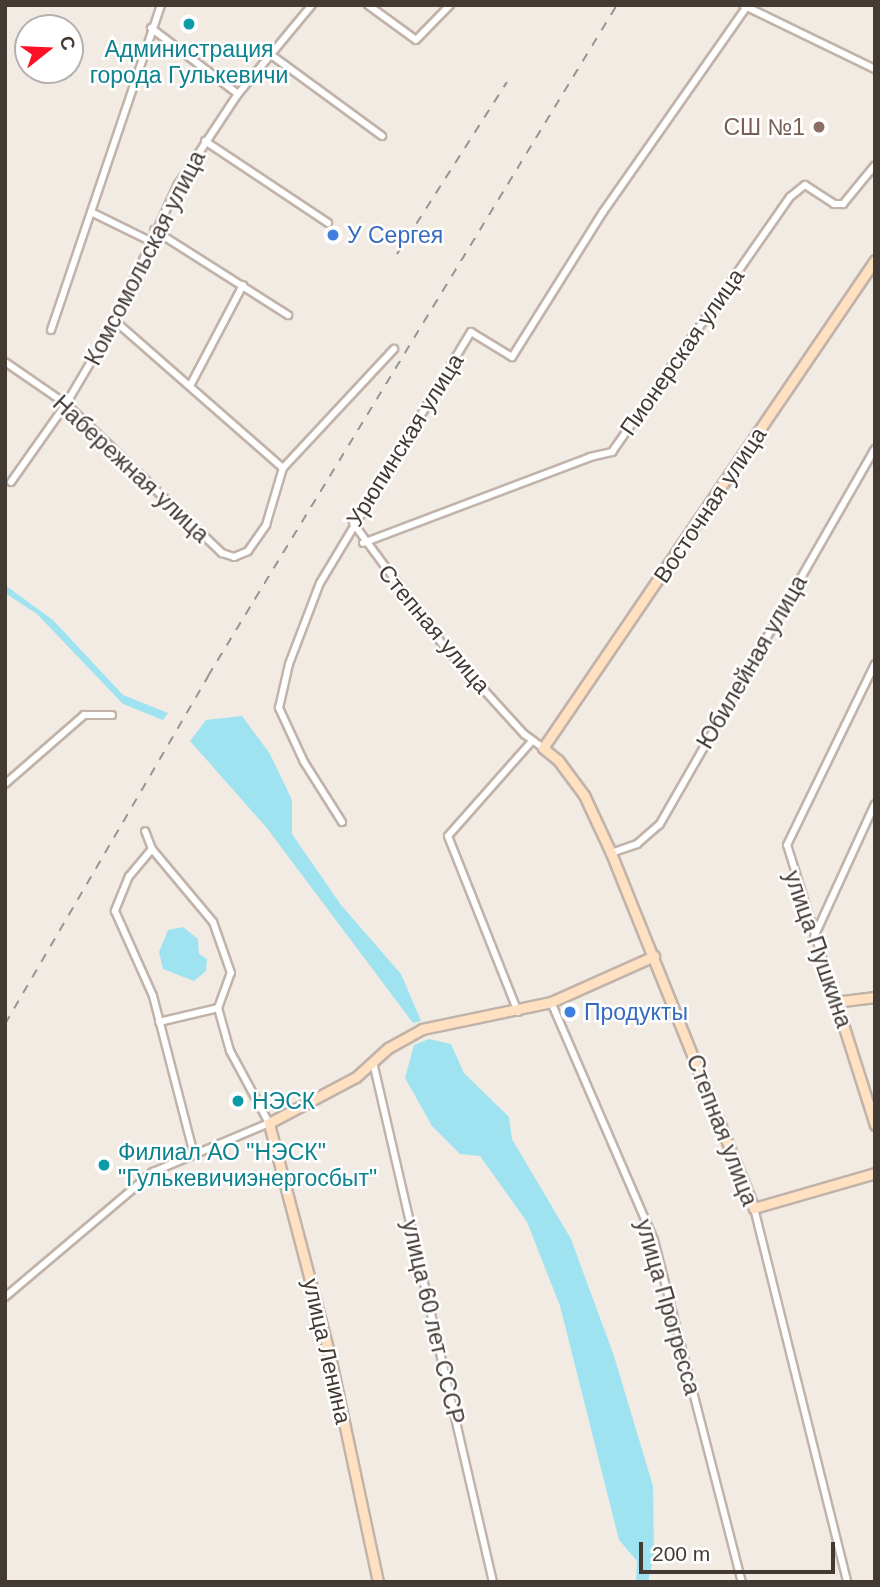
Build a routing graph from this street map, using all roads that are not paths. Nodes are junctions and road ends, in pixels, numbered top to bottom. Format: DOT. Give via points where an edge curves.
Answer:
graph roads {
  1 [pos="161,5"];
  2 [pos="312,5"];
  3 [pos="368,5"];
  4 [pos="450,5"];
  5 [pos="746,6"];
  6 [pos="150,28"];
  7 [pos="270,54"];
  8 [pos="875,69"];
  9 [pos="238,94"];
  10 [pos="382,136"];
  11 [pos="205,141"];
  12 [pos="875,165"];
  13 [pos="91,212"];
  14 [pos="328,223"];
  15 [pos="154,230"];
  16 [pos="150,241"];
  17 [pos="875,260"];
  18 [pos="243,285"];
  19 [pos="288,314"];
  20 [pos="115,321"];
  21 [pos="51,330"];
  22 [pos="394,349"];
  23 [pos="5,362"];
  24 [pos="191,386"];
  25 [pos="66,404"];
  26 [pos="875,449"];
  27 [pos="282,468"];
  28 [pos="11,482"];
  29 [pos="353,523"];
  30 [pos="363,543"];
  31 [pos="875,664"];
  32 [pos="112,715"];
  33 [pos="531,741"];
  34 [pos="543,748"];
  35 [pos="5,784"];
  36 [pos="875,804"];
  37 [pos="342,822"];
  38 [pos="145,831"];
  39 [pos="152,849"];
  40 [pos="611,853"];
  41 [pos="814,937"];
  42 [pos="654,956"];
  43 [pos="875,997"];
  44 [pos="551,1002"];
  45 [pos="836,1002"];
  46 [pos="218,1008"];
  47 [pos="518,1012"];
  48 [pos="159,1022"];
  49 [pos="373,1062"];
  50 [pos="270,1123"];
  51 [pos="875,1125"];
  52 [pos="194,1155"];
  53 [pos="875,1173"];
  54 [pos="754,1208"];
  55 [pos="5,1297"];
  56 [pos="378,1582"];
  57 [pos="493,1582"];
  58 [pos="742,1582"];
  59 [pos="847,1582"];
  1 -- 6 [label="street"];
  2 -- 7 [label="street, Комсомольская улица"];
  3 -- 4 [label="street" via="416,40"];
  5 -- 8 [label="street"];
  5 -- 29 [label="street, Урюпинская улица" via="603,212 512,358 471,332"];
  6 -- 9 [label="street"];
  6 -- 13 [label="street"];
  7 -- 9 [label="street, Комсомольская улица"];
  7 -- 10 [label="street"];
  9 -- 11 [label="street, Комсомольская улица"];
  11 -- 14 [label="street"];
  11 -- 15 [label="street, Комсомольская улица"];
  12 -- 30 [label="street, Пионерская улица" via="843,204 834,204 805,185 790,197 612,453 590,457"];
  13 -- 16 [label="street"];
  13 -- 21 [label="street"];
  15 -- 16 [label="street, Комсомольская улица"];
  15 -- 18 [label="street"];
  16 -- 20 [label="street, Комсомольская улица"];
  17 -- 34 [label="street, Восточная улица"];
  18 -- 19 [label="street"];
  18 -- 24 [label="street"];
  20 -- 24 [label="street"];
  20 -- 25 [label="street, Комсомольская улица"];
  22 -- 27 [label="street"];
  23 -- 25 [label="street, Набережная улица"];
  24 -- 27 [label="street"];
  25 -- 27 [label="street, Набережная улица" via="222,553 234,557 248,551 266,525"];
  25 -- 28 [label="street, Комсомольская улица"];
  26 -- 40 [label="street, Юбилейная улица" via="660,824 637,844"];
  29 -- 30 [label="street, Степная улица"];
  29 -- 37 [label="street, Урюпинская улица" via="320,583 279,695 287,729"];
  30 -- 33 [label="street, Степная улица" via="443,645"];
  31 -- 41 [label="street, улица Пушкина" via="787,845"];
  32 -- 35 [label="street" via="84,715"];
  33 -- 34 [label="street, Степная улица"];
  33 -- 47 [label="street" via="449,836"];
  34 -- 40 [label="street, Степная улица" via="558,760 583,795"];
  36 -- 41 [label="street"];
  38 -- 39 [label="street"];
  39 -- 46 [label="street" via="213,922 231,973"];
  39 -- 48 [label="street" via="129,876 115,911 153,996"];
  40 -- 42 [label="street, Степная улица"];
  41 -- 45 [label="street, улица Пушкина"];
  42 -- 44 [label="street"];
  42 -- 54 [label="street, Степная улица"];
  43 -- 45 [label="street"];
  44 -- 47 [label="street"];
  44 -- 58 [label="street, улица Прогресса" via="654,1240"];
  45 -- 51 [label="street, улица Пушкина"];
  46 -- 48 [label="street"];
  46 -- 50 [label="street, улица Ленина" via="230,1051"];
  47 -- 49 [label="street" via="422,1030"];
  48 -- 52 [label="street"];
  49 -- 50 [label="street" via="327,1094"];
  49 -- 57 [label="street, улица 60 лет СССР"];
  50 -- 52 [label="street"];
  50 -- 56 [label="street, улица Ленина" via="331,1360"];
  52 -- 55 [label="street" via="153,1172 110,1204"];
  53 -- 54 [label="street"];
  54 -- 59 [label="street, Степная улица"];
}
